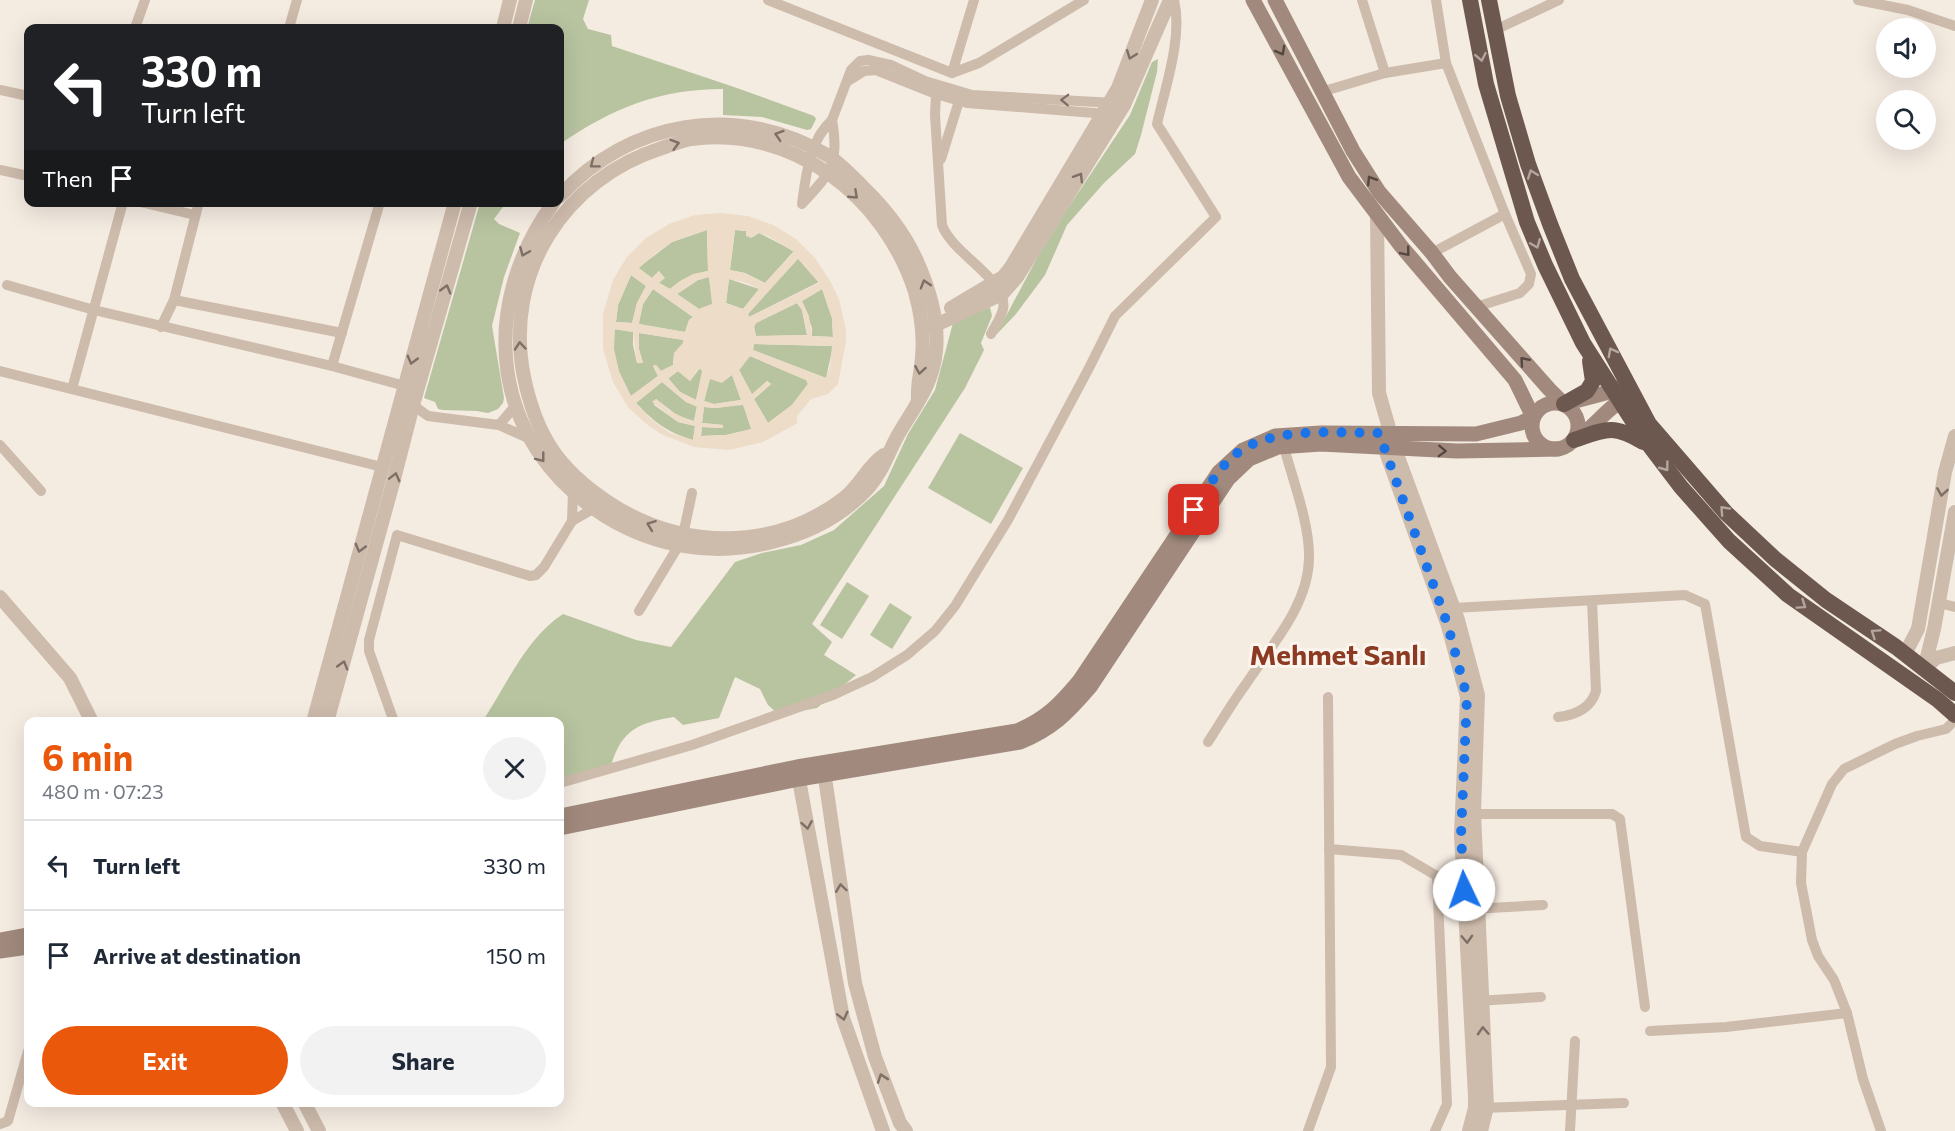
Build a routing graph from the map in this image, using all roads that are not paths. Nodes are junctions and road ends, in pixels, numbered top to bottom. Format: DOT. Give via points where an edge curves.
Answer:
graph roads {
  1 [pos="145,0"];
  2 [pos="297,0"];
  3 [pos="510,0"];
  4 [pos="526,0"];
  5 [pos="974,0"];
  6 [pos="1084,0"];
  7 [pos="1152,0"];
  8 [pos="1172,0"];
  9 [pos="1253,0"];
  10 [pos="1275,0"];
  11 [pos="1362,0"];
  12 [pos="1436,0"];
  13 [pos="1470,0"];
  14 [pos="1489,0"];
  15 [pos="1559,0"];
  16 [pos="1858,0"];
  17 [pos="772,1"];
  18 [pos="136,24"];
  19 [pos="290,24"];
  20 [pos="504,24"];
  21 [pos="520,24"];
  22 [pos="1955,26"];
  23 [pos="1495,30"];
  24 [pos="1446,63"];
  25 [pos="952,73"];
  26 [pos="1385,73"];
  27 [pos="848,81"];
  28 [pos="0,90"];
  29 [pos="1322,92"];
  30 [pos="936,94"];
  31 [pos="24,95"];
  32 [pos="959,101"];
  33 [pos="1113,109"];
  34 [pos="832,120"];
  35 [pos="811,155"];
  36 [pos="833,160"];
  37 [pos="939,165"];
  38 [pos="0,170"];
  39 [pos="829,174"];
  40 [pos="24,175"];
  41 [pos="564,191"];
  42 [pos="122,207"];
  43 [pos="161,207"];
  44 [pos="197,207"];
  45 [pos="379,207"];
  46 [pos="453,207"];
  47 [pos="469,207"];
  48 [pos="550,207"];
  49 [pos="1505,214"];
  50 [pos="195,215"];
  51 [pos="1377,215"];
  52 [pos="1432,253"];
  53 [pos="7,285"];
  54 [pos="998,288"];
  55 [pos="174,300"];
  56 [pos="1476,307"];
  57 [pos="94,310"];
  58 [pos="928,321"];
  59 [pos="161,327"];
  60 [pos="342,333"];
  61 [pos="991,334"];
  62 [pos="1583,343"];
  63 [pos="332,366"];
  64 [pos="0,371"];
  65 [pos="517,380"];
  66 [pos="405,386"];
  67 [pos="72,389"];
  68 [pos="1623,392"];
  69 [pos="1564,404"];
  70 [pos="406,405"];
  71 [pos="516,405"];
  72 [pos="1533,417"];
  73 [pos="498,425"];
  74 [pos="1955,436"];
  75 [pos="528,438"];
  76 [pos="1574,440"];
  77 [pos="1387,441"];
  78 [pos="0,445"];
  79 [pos="1650,446"];
  80 [pos="1284,447"];
  81 [pos="1558,449"];
  82 [pos="382,467"];
  83 [pos="577,488"];
  84 [pos="42,491"];
  85 [pos="692,492"];
  86 [pos="597,503"];
  87 [pos="1955,512"];
  88 [pos="572,521"];
  89 [pos="681,540"];
  90 [pos="0,597"];
  91 [pos="1592,601"];
  92 [pos="1939,603"];
  93 [pos="1955,606"];
  94 [pos="1453,608"];
  95 [pos="639,611"];
  96 [pos="1955,653"];
  97 [pos="1905,654"];
  98 [pos="1924,669"];
  99 [pos="1955,693"];
  100 [pos="1328,697"];
  101 [pos="1955,715"];
  102 [pos="90,717"];
  103 [pos="314,717"];
  104 [pos="328,717"];
  105 [pos="392,717"];
  106 [pos="1558,717"];
  107 [pos="1955,720"];
  108 [pos="1208,742"];
  109 [pos="824,769"];
  110 [pos="798,773"];
  111 [pos="564,782"];
  112 [pos="1468,814"];
  113 [pos="564,815"];
  114 [pos="564,827"];
  115 [pos="1329,849"];
  116 [pos="1802,852"];
  117 [pos="1544,905"];
  118 [pos="1471,909"];
  119 [pos="24,936"];
  120 [pos="0,940"];
  121 [pos="24,948"];
  122 [pos="0,951"];
  123 [pos="1541,997"];
  124 [pos="1476,1001"];
  125 [pos="1645,1007"];
  126 [pos="1847,1012"];
  127 [pos="1650,1031"];
  128 [pos="1575,1041"];
  129 [pos="24,1065"];
  130 [pos="1624,1103"];
  131 [pos="1571,1105"];
  132 [pos="285,1107"];
  133 [pos="307,1107"];
  134 [pos="1480,1108"];
  135 [pos="0,1124"];
  136 [pos="297,1131"];
  137 [pos="319,1131"];
  138 [pos="883,1131"];
  139 [pos="906,1131"];
  140 [pos="1308,1131"];
  141 [pos="1435,1131"];
  142 [pos="1469,1131"];
  143 [pos="1481,1131"];
  144 [pos="1570,1131"];
  145 [pos="1881,1131"];
  1 -- 18 [label="street"];
  2 -- 19 [label="street"];
  3 -- 20 [label="street"];
  4 -- 21 [label="street"];
  5 -- 25 [label="street"];
  6 -- 25 [label="street" via="979,63"];
  7 -- 33 [label="street, one-way"];
  8 -- 33 [label="street"];
  8 -- 111 [label="street" via="1177,14 1176,32 1157,124 1216,217 1115,316 1008,520 942,623 908,655 833,695 692,745"];
  9 -- 51 [label="main road, one-way" via="1349,177"];
  10 -- 29 [label="main road"];
  11 -- 26 [label="street"];
  12 -- 24 [label="street"];
  13 -- 62 [label="highway, one-way" via="1486,84 1527,222"];
  14 -- 23 [label="highway"];
  15 -- 23 [label="street"];
  16 -- 22 [label="street" via="1908,10"];
  17 -- 25 [label="street"];
  68 -- 23 [label="highway, one-way" via="1572,279 1528,164 1508,96"];
  24 -- 26 [label="street"];
  24 -- 49 [label="street"];
  26 -- 29 [label="street"];
  27 -- 30 [label="street" via="864,71 876,70"];
  33 -- 27 [label="street, one-way" via="972,95 868,60 854,66"];
  27 -- 34 [label="street"];
  28 -- 31 [label="street"];
  52 -- 29 [label="main road, one-way" via="1379,192"];
  30 -- 32 [label="street"];
  30 -- 37 [label="street"];
  32 -- 33 [label="street" via="978,105"];
  32 -- 37 [label="street"];
  33 -- 54 [label="street" via="1017,277"];
  34 -- 35 [label="street"];
  34 -- 36 [label="street"];
  35 -- 36 [label="street"];
  35 -- 39 [label="street"];
  35 -- 39 [label="street" via="802,204"];
  35 -- 41 [label="street, one-way" via="776,134 750,128 717,125 669,129 601,158"];
  65 -- 35 [label="street, one-way" via="519,325 533,265 557,220 598,181 638,157 690,140 758,142"];
  36 -- 39 [label="street"];
  58 -- 36 [label="street, one-way" via="920,270 902,232 879,202"];
  37 -- 54 [label="street" via="945,233"];
  38 -- 40 [label="street"];
  39 -- 58 [label="street, one-way" via="868,208 890,235"];
  42 -- 57 [label="street"];
  43 -- 50 [label="street"];
  44 -- 50 [label="street"];
  45 -- 60 [label="street"];
  46 -- 66 [label="street, one-way"];
  70 -- 47 [label="street, one-way"];
  48 -- 65 [label="street, one-way" via="527,244 511,289 506,362"];
  49 -- 52 [label="street"];
  49 -- 56 [label="street" via="1531,274 1529,284 1520,293"];
  50 -- 55 [label="street"];
  51 -- 72 [label="main road, one-way" via="1515,380"];
  51 -- 77 [label="street" via="1379,393"];
  52 -- 56 [label="main road"];
  53 -- 57 [label="street"];
  54 -- 58 [label="street"];
  54 -- 61 [label="street" via="1003,307"];
  55 -- 59 [label="street"];
  55 -- 60 [label="street"];
  69 -- 56 [label="main road, one-way"];
  57 -- 59 [label="street"];
  57 -- 67 [label="street"];
  58 -- 89 [label="street" via="918,399 882,470 858,498 801,534 762,545 707,549"];
  59 -- 63 [label="street"];
  60 -- 63 [label="street"];
  62 -- 68 [label="highway"];
  62 -- 69 [label="highway" via="1593,381 1587,391"];
  63 -- 66 [label="street"];
  64 -- 67 [label="street"];
  65 -- 71 [label="street"];
  65 -- 83 [label="street" via="544,440"];
  66 -- 70 [label="street"];
  67 -- 82 [label="street"];
  68 -- 69 [label="main road"];
  68 -- 76 [label="main road" via="1591,428"];
  68 -- 79 [label="highway"];
  97 -- 68 [label="highway, one-way" via="1826,600 1775,559 1726,513"];
  69 -- 72 [label="main road" via="1548,403"];
  69 -- 76 [label="main road" via="1578,419"];
  70 -- 73 [label="street" via="428,416"];
  70 -- 82 [label="street"];
  104 -- 70 [label="street, one-way" via="393,483"];
  71 -- 73 [label="street"];
  71 -- 75 [label="street"];
  72 -- 77 [label="main road" via="1476,434"];
  72 -- 81 [label="main road" via="1536,440 1550,449"];
  73 -- 75 [label="street"];
  74 -- 97 [label="street, one-way" via="1945,472 1918,629"];
  75 -- 83 [label="street, one-way" via="554,475"];
  76 -- 79 [label="highway" via="1610,430 1626,432"];
  76 -- 81 [label="main road"];
  77 -- 80 [label="main road"];
  77 -- 81 [label="main road, one-way" via="1457,451"];
  77 -- 94 [label="street"];
  77 -- 109 [label="main road" via="1321,433 1275,436 1243,450 1219,472 1080,680 1059,706 1036,723 1017,731"];
  77 -- 112 [label="street" via="1448,626 1467,697"];
  78 -- 84 [label="street"];
  79 -- 101 [label="highway, one-way" via="1730,541 1788,595"];
  80 -- 108 [label="street" via="1305,528 1307,574 1300,601"];
  80 -- 109 [label="main road" via="1249,459 1228,479 1089,687 1067,714 1041,733 1020,742"];
  82 -- 103 [label="street, one-way"];
  83 -- 86 [label="street"];
  83 -- 88 [label="street"];
  85 -- 89 [label="street"];
  86 -- 88 [label="street"];
  86 -- 89 [label="street" via="616,523 641,535"];
  87 -- 92 [label="street"];
  88 -- 105 [label="street" via="543,567 530,576 397,535 369,640 369,651"];
  89 -- 95 [label="street"];
  90 -- 102 [label="street" via="70,678"];
  91 -- 94 [label="street"];
  91 -- 106 [label="street" via="1596,691 1583,710"];
  91 -- 116 [label="street" via="1685,595 1705,604 1746,837 1760,846"];
  92 -- 93 [label="street"];
  92 -- 98 [label="street"];
  94 -- 112 [label="street" via="1478,695"];
  96 -- 98 [label="street" via="1936,658"];
  97 -- 98 [label="highway"];
  98 -- 99 [label="highway"];
  100 -- 115 [label="street"];
  107 -- 116 [label="street" via="1946,729 1895,744 1844,769 1832,784"];
  109 -- 110 [label="main road"];
  139 -- 109 [label="street, one-way" via="883,1079 855,982"];
  110 -- 113 [label="main road"];
  110 -- 114 [label="main road"];
  110 -- 138 [label="street, one-way" via="843,1018"];
  112 -- 118 [label="street"];
  112 -- 125 [label="street" via="1612,814 1620,819"];
  115 -- 140 [label="street" via="1330,1067"];
  115 -- 141 [label="street" via="1401,855 1437,876 1447,1104"];
  116 -- 126 [label="street" via="1801,883 1812,940"];
  117 -- 118 [label="street"];
  118 -- 124 [label="street"];
  119 -- 120 [label="main road"];
  121 -- 122 [label="main road"];
  123 -- 124 [label="street"];
  124 -- 134 [label="street"];
  126 -- 127 [label="street" via="1726,1027"];
  126 -- 145 [label="street"];
  128 -- 131 [label="street"];
  129 -- 135 [label="street" via="8,1121"];
  130 -- 131 [label="street"];
  131 -- 134 [label="street"];
  131 -- 144 [label="street"];
  132 -- 136 [label="street"];
  133 -- 137 [label="street"];
  134 -- 142 [label="street"];
  134 -- 143 [label="street"];
}
